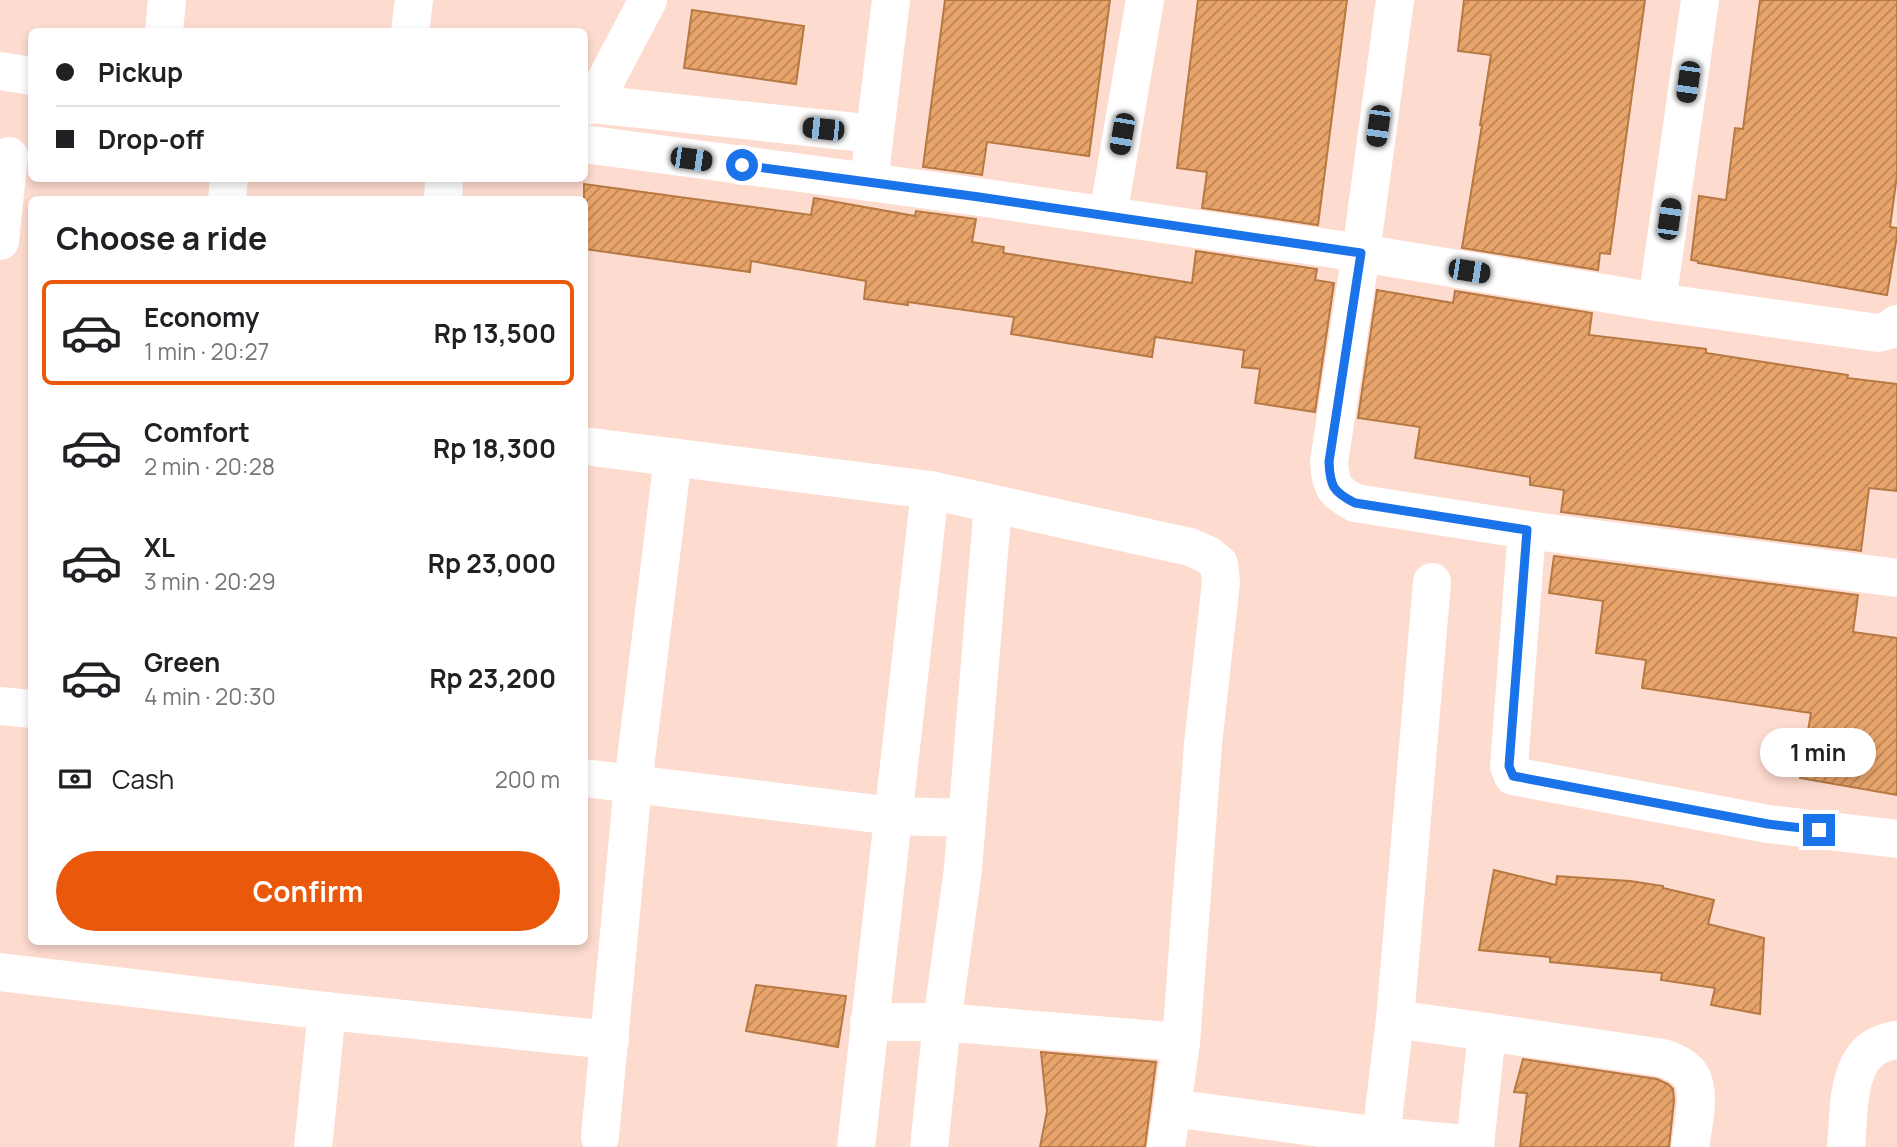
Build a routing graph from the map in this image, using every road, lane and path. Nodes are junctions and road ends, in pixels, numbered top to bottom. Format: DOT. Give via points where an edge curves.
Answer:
graph roads {
  1 [pos="167,0"];
  2 [pos="414,0"];
  3 [pos="648,0"];
  4 [pos="891,0"];
  5 [pos="1145,0"];
  6 [pos="1395,0"];
  7 [pos="1700,0"];
  8 [pos="164,28"];
  9 [pos="410,28"];
  10 [pos="0,71"];
  11 [pos="28,75"];
  12 [pos="589,106"];
  13 [pos="874,134"];
  14 [pos="588,145"];
  15 [pos="9,156"];
  16 [pos="869,182"];
  17 [pos="1108,215"];
  18 [pos="0,241"];
  19 [pos="1361,253"];
  20 [pos="1657,302"];
  21 [pos="1897,324"];
  22 [pos="588,446"];
  23 [pos="673,457"];
  24 [pos="930,489"];
  25 [pos="993,504"];
  26 [pos="1527,530"];
  27 [pos="1897,578"];
  28 [pos="1432,582"];
  29 [pos="0,706"];
  30 [pos="28,709"];
  31 [pos="588,778"];
  32 [pos="633,784"];
  33 [pos="893,816"];
  34 [pos="967,818"];
  35 [pos="1897,839"];
  36 [pos="0,972"];
  37 [pos="327,1011"];
  38 [pos="1395,1019"];
  39 [pos="869,1021"];
  40 [pos="942,1022"];
  41 [pos="1487,1032"];
  42 [pos="610,1040"];
  43 [pos="1897,1040"];
  44 [pos="1181,1042"];
  45 [pos="1172,1108"];
  46 [pos="1381,1136"];
  47 [pos="600,1137"];
  48 [pos="1475,1146"];
  49 [pos="313,1147"];
  50 [pos="856,1147"];
  51 [pos="929,1147"];
  52 [pos="1166,1147"];
  53 [pos="1690,1147"];
  54 [pos="1846,1147"];
  1 -- 8 [label="street"];
  2 -- 9 [label="street"];
  3 -- 12 [label="street"];
  4 -- 13 [label="street"];
  5 -- 17 [label="street"];
  6 -- 19 [label="street"];
  7 -- 20 [label="street"];
  10 -- 11 [label="street"];
  12 -- 13 [label="street"];
  13 -- 16 [label="street"];
  14 -- 16 [label="street"];
  15 -- 18 [label="street"];
  16 -- 17 [label="street"];
  17 -- 19 [label="street"];
  19 -- 20 [label="street"];
  19 -- 26 [label="street" via="1329,462 1333,488 1355,503"];
  20 -- 21 [label="street" via="1878,333"];
  22 -- 23 [label="street"];
  23 -- 24 [label="street"];
  23 -- 32 [label="street"];
  24 -- 25 [label="street"];
  24 -- 33 [label="street"];
  25 -- 34 [label="street"];
  25 -- 44 [label="street" via="1190,547 1219,564"];
  26 -- 27 [label="street"];
  26 -- 35 [label="street" via="1509,766 1513,776 1768,824"];
  28 -- 38 [label="street"];
  29 -- 30 [label="street"];
  31 -- 32 [label="street"];
  32 -- 33 [label="street"];
  32 -- 42 [label="street"];
  33 -- 34 [label="street"];
  33 -- 39 [label="street"];
  34 -- 40 [label="street"];
  36 -- 37 [label="street"];
  37 -- 42 [label="street"];
  37 -- 49 [label="street"];
  38 -- 41 [label="street"];
  38 -- 46 [label="street"];
  39 -- 40 [label="street"];
  39 -- 50 [label="street"];
  40 -- 44 [label="street"];
  40 -- 51 [label="street"];
  41 -- 48 [label="street"];
  41 -- 53 [label="street" via="1679,1064 1691,1076 1695,1093"];
  42 -- 47 [label="street"];
  43 -- 54 [label="street" via="1883,1042 1863,1057 1852,1081"];
  44 -- 45 [label="street"];
  45 -- 46 [label="street"];
  45 -- 52 [label="street"];
  46 -- 48 [label="street"];
}
